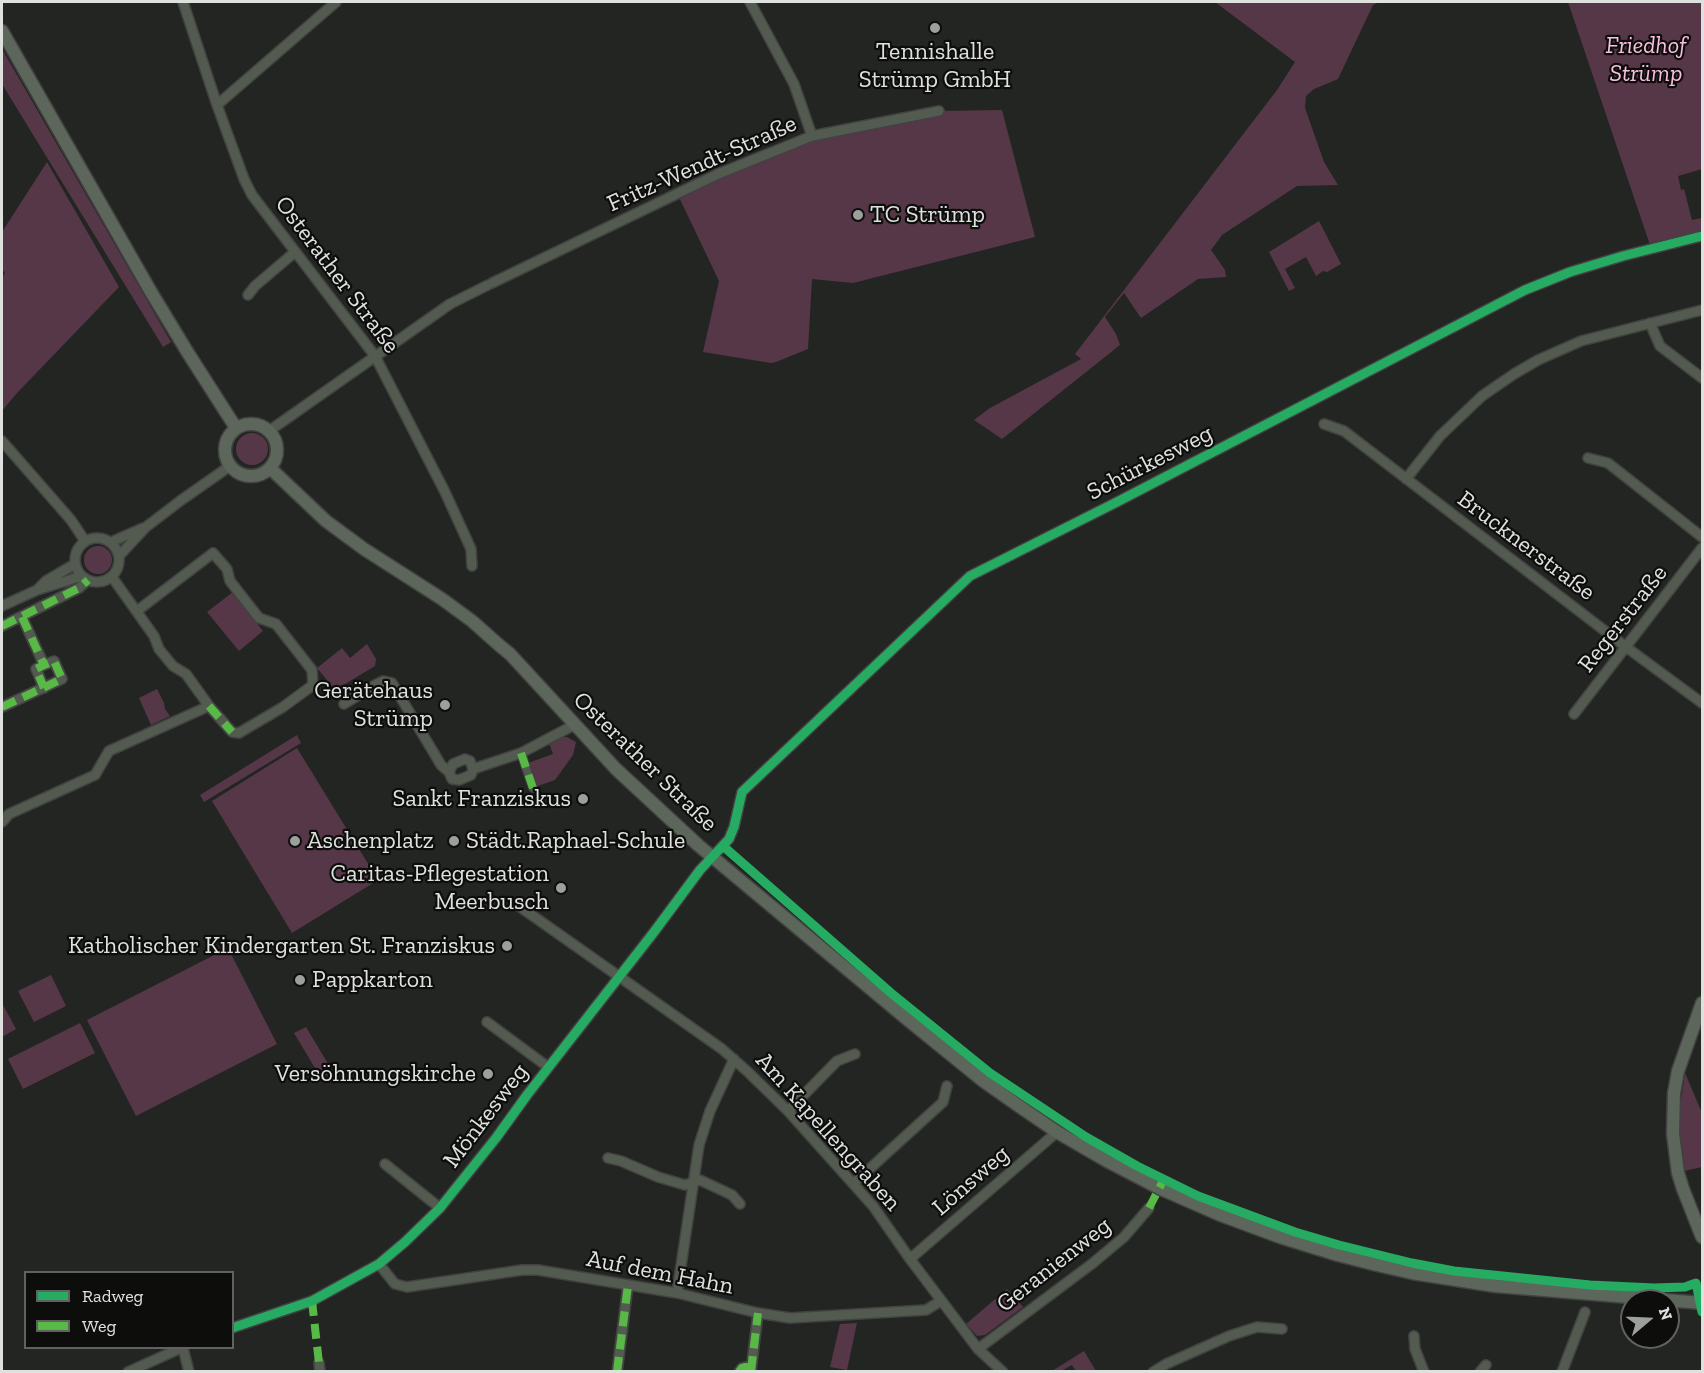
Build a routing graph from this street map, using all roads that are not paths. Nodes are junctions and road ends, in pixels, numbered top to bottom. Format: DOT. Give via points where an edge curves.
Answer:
graph roads {
  1 [pos="183,2"];
  2 [pos="336,2"];
  3 [pos="750,2"];
  4 [pos="2,31"];
  5 [pos="217,105"];
  6 [pos="939,111"];
  7 [pos="812,136"];
  8 [pos="1702,236"];
  9 [pos="296,252"];
  10 [pos="248,295"];
  11 [pos="1702,310"];
  12 [pos="1650,323"];
  13 [pos="375,356"];
  14 [pos="1702,378"];
  15 [pos="1324,424"];
  16 [pos="236,428"];
  17 [pos="269,431"];
  18 [pos="2,441"];
  19 [pos="1588,458"];
  20 [pos="230,466"];
  21 [pos="270,468"];
  22 [pos="1406,478"];
  23 [pos="146,527"];
  24 [pos="1702,537"];
  25 [pos="86,541"];
  26 [pos="111,542"];
  27 [pos="1702,548"];
  28 [pos="119,556"];
  29 [pos="75,564"];
  30 [pos="472,566"];
  31 [pos="112,577"];
  32 [pos="85,578"];
  33 [pos="38,590"];
  34 [pos="2,606"];
  35 [pos="137,611"];
  36 [pos="22,617"];
  37 [pos="2,626"];
  38 [pos="1626,647"];
  39 [pos="44,665"];
  40 [pos="44,688"];
  41 [pos="1702,703"];
  42 [pos="344,704"];
  43 [pos="209,706"];
  44 [pos="2,707"];
  45 [pos="1574,714"];
  46 [pos="574,725"];
  47 [pos="521,753"];
  48 [pos="473,769"];
  49 [pos="449,772"];
  50 [pos="533,788"];
  51 [pos="2,822"];
  52 [pos="713,857"];
  53 [pos="516,904"];
  54 [pos="619,976"];
  55 [pos="1702,1003"];
  56 [pos="487,1022"];
  57 [pos="855,1054"];
  58 [pos="734,1059"];
  59 [pos="548,1067"];
  60 [pos="947,1086"];
  61 [pos="788,1112"];
  62 [pos="1058,1132"];
  63 [pos="608,1158"];
  64 [pos="385,1164"];
  65 [pos="693,1182"];
  66 [pos="854,1184"];
  67 [pos="740,1204"];
  68 [pos="440,1208"];
  69 [pos="1149,1208"];
  70 [pos="1702,1237"];
  71 [pos="910,1259"];
  72 [pos="379,1264"];
  73 [pos="628,1285"];
  74 [pos="677,1293"];
  75 [pos="941,1301"];
  76 [pos="1702,1304"];
  77 [pos="1585,1312"];
  78 [pos="758,1313"];
  79 [pos="234,1327"];
  80 [pos="1282,1329"];
  81 [pos="1414,1335"];
  82 [pos="178,1349"];
  83 [pos="183,1349"];
  84 [pos="978,1349"];
  85 [pos="128,1371"];
  86 [pos="189,1371"];
  87 [pos="617,1371"];
  88 [pos="739,1371"];
  89 [pos="751,1371"];
  90 [pos="1003,1371"];
  91 [pos="1154,1371"];
  92 [pos="1424,1371"];
  93 [pos="1562,1371"];
  1 -- 5 [label="street, Osterather Straße"];
  2 -- 5 [label="street"];
  3 -- 7 [label="street" via="794,84"];
  4 -- 16 [label="main road" via="151,292"];
  5 -- 9 [label="street, Osterather Straße" via="252,195"];
  6 -- 7 [label="street, Fritz-Wendt-Straße"];
  7 -- 13 [label="street, Fritz-Wendt-Straße" via="718,174 450,303"];
  8 -- 52 [label="street, Schürkesweg" via="1570,272 1525,290 970,576 746,787 729,839"];
  9 -- 10 [label="street"];
  9 -- 13 [label="street, Osterather Straße"];
  11 -- 12 [label="street"];
  12 -- 14 [label="street" via="1660,346"];
  12 -- 22 [label="street" via="1581,341 1514,374 1482,396 1440,436"];
  13 -- 17 [label="street, Fritz-Wendt-Straße"];
  13 -- 30 [label="street, Osterather Straße" via="450,502 471,549"];
  15 -- 22 [label="street, Brucknerstraße" via="1344,431"];
  16 -- 17 [label="main road" via="253,424"];
  16 -- 20 [label="main road" via="226,441"];
  17 -- 21 [label="main road" via="277,445"];
  18 -- 25 [label="street"];
  19 -- 24 [label="street" via="1608,463"];
  20 -- 21 [label="main road" via="247,476"];
  20 -- 23 [label="street"];
  21 -- 46 [label="main road, Osterather Straße" via="326,521 472,621 510,654"];
  22 -- 38 [label="street, Brucknerstraße"];
  23 -- 26 [label="street"];
  23 -- 28 [label="street"];
  25 -- 26 [label="street" via="98,538"];
  25 -- 29 [label="street" via="77,551"];
  26 -- 28 [label="street"];
  27 -- 38 [label="street, Regerstraße"];
  28 -- 31 [label="street"];
  29 -- 32 [label="street"];
  29 -- 33 [label="street"];
  31 -- 32 [label="street" via="100,582"];
  31 -- 35 [label="street"];
  32 -- 33 [label="street"];
  32 -- 36 [label="street" via="79,588"];
  33 -- 34 [label="street"];
  35 -- 43 [label="street" via="159,649 186,674"];
  35 -- 43 [label="street" via="213,552 259,618 276,624 312,670 313,685 243,732 232,732"];
  36 -- 37 [label="street"];
  36 -- 39 [label="street"];
  38 -- 41 [label="street, Brucknerstraße"];
  38 -- 45 [label="street, Regerstraße"];
  39 -- 40 [label="street" via="36,669"];
  39 -- 40 [label="street" via="54,661 62,680"];
  40 -- 44 [label="street"];
  42 -- 49 [label="street" via="383,681 392,683"];
  43 -- 51 [label="street" via="109,751 95,775 9,814"];
  46 -- 47 [label="street"];
  46 -- 52 [label="main road, Osterather Straße"];
  47 -- 48 [label="street"];
  47 -- 50 [label="street"];
  48 -- 49 [label="street" via="471,775 459,780 452,779"];
  48 -- 49 [label="street" via="465,759 453,764"];
  52 -- 54 [label="street, Mönkesweg"];
  52 -- 62 [label="main road, Osterather Straße" via="982,1080"];
  53 -- 54 [label="street, Am Kapellengraben"];
  54 -- 58 [label="street, Am Kapellengraben"];
  54 -- 59 [label="street, Mönkesweg"];
  55 -- 70 [label="main road" via="1678,1071 1673,1134 1678,1173"];
  56 -- 59 [label="street"];
  57 -- 61 [label="street" via="837,1060"];
  58 -- 61 [label="street, Am Kapellengraben"];
  58 -- 65 [label="street" via="710,1111"];
  59 -- 68 [label="street, Mönkesweg"];
  60 -- 66 [label="street" via="943,1102"];
  61 -- 66 [label="street, Am Kapellengraben"];
  62 -- 71 [label="street, Lönsweg"];
  62 -- 76 [label="main road, Osterather Straße" via="1161,1189 1218,1214 1338,1255 1412,1273 1495,1286"];
  63 -- 65 [label="street" via="685,1185"];
  64 -- 68 [label="street"];
  65 -- 67 [label="street" via="700,1180"];
  65 -- 74 [label="street"];
  66 -- 71 [label="street, Am Kapellengraben"];
  68 -- 72 [label="street, Mönkesweg"];
  69 -- 84 [label="street, Geranienweg" via="1093,1263"];
  71 -- 75 [label="street, Am Kapellengraben"];
  72 -- 73 [label="street, Auf dem Hahn" via="395,1284 407,1287 522,1270"];
  72 -- 79 [label="street, Mönkesweg" via="312,1301"];
  73 -- 74 [label="street, Auf dem Hahn"];
  73 -- 87 [label="street"];
  74 -- 78 [label="street, Auf dem Hahn"];
  75 -- 78 [label="street, Auf dem Hahn" via="926,1310 913,1311 790,1318"];
  75 -- 84 [label="street, Am Kapellengraben"];
  77 -- 93 [label="street"];
  78 -- 89 [label="street"];
  80 -- 91 [label="street" via="1257,1327 1229,1336"];
  81 -- 92 [label="street"];
  82 -- 85 [label="street"];
  83 -- 86 [label="street"];
  84 -- 90 [label="street, Am Kapellengraben"];
  88 -- 89 [label="street" via="746,1367"];
}
